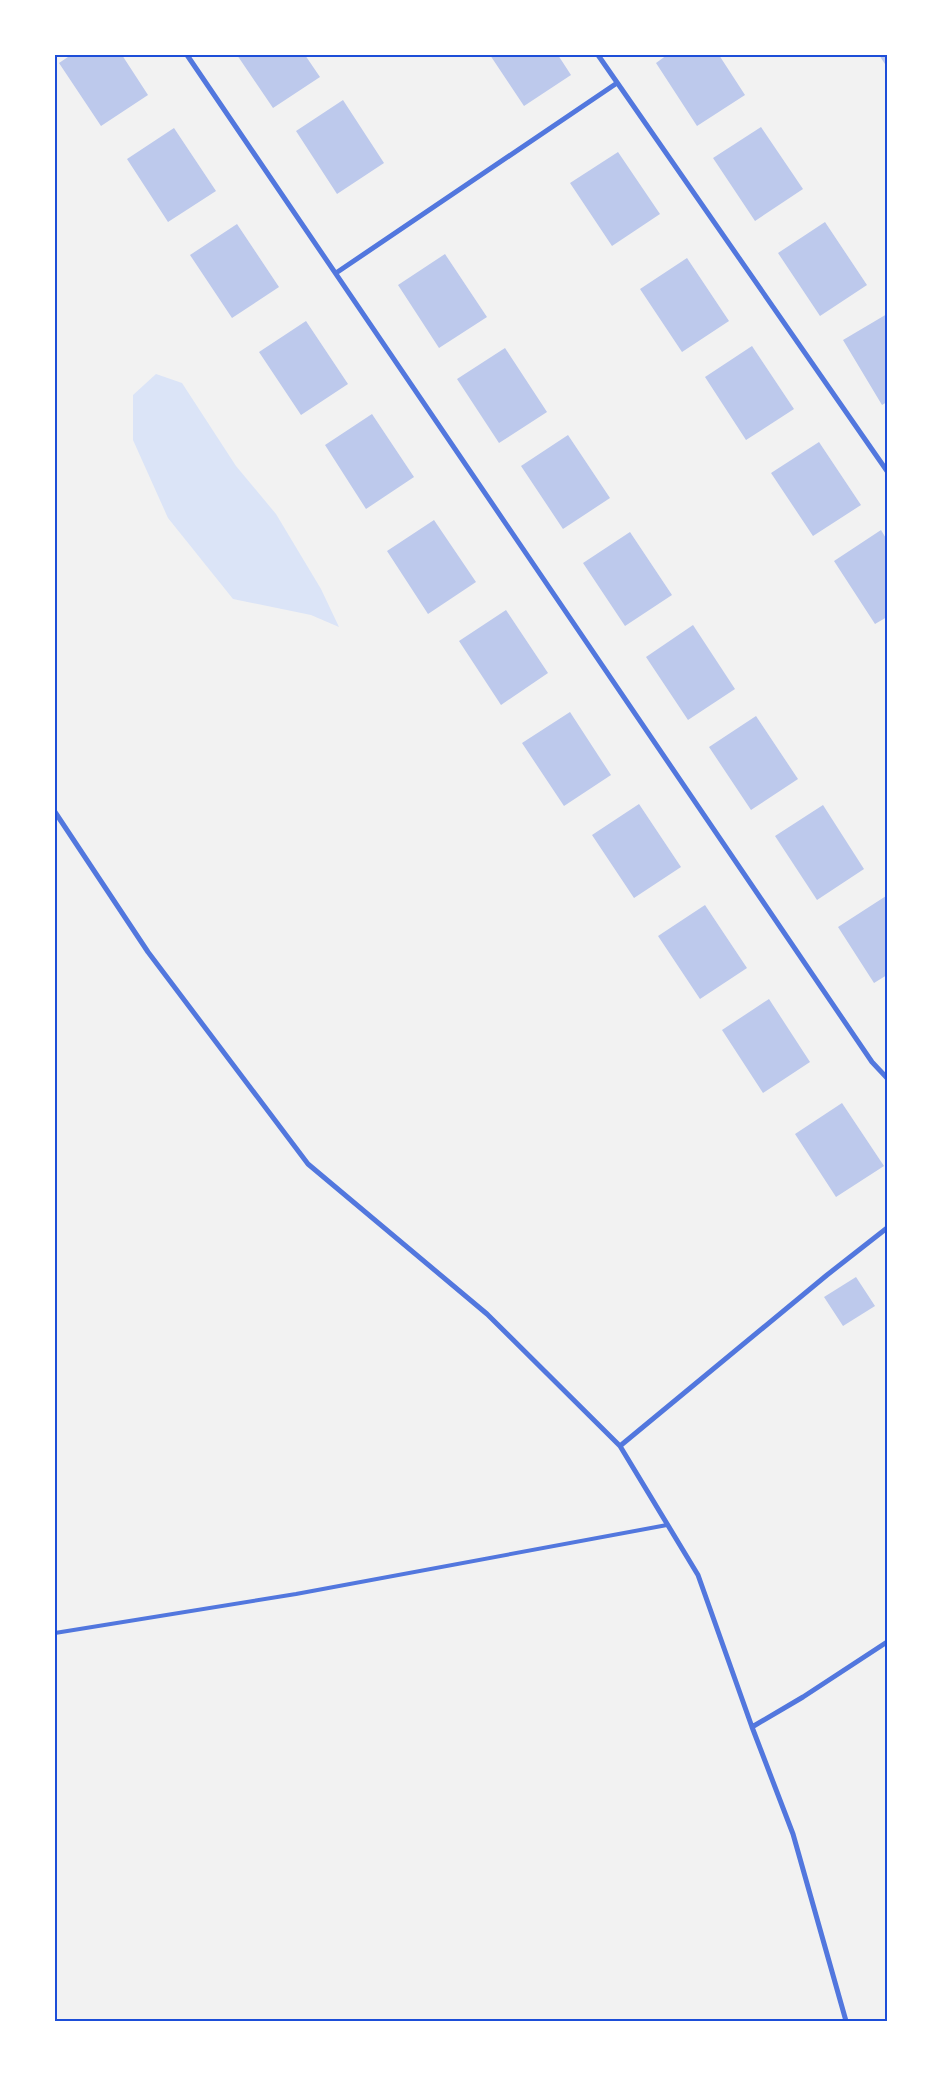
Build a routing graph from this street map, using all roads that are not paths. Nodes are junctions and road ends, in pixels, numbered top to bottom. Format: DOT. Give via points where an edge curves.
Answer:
graph roads {
  1 [pos="187,55"];
  2 [pos="598,55"];
  3 [pos="617,83"];
  4 [pos="336,273"];
  5 [pos="887,471"];
  6 [pos="55,812"];
  7 [pos="887,1078"];
  8 [pos="887,1228"];
  9 [pos="620,1446"];
  10 [pos="667,1525"];
  11 [pos="55,1633"];
  12 [pos="887,1642"];
  13 [pos="752,1727"];
  14 [pos="846,2021"];
  1 -- 4 [label="street"];
  2 -- 3 [label="street"];
  3 -- 4 [label="street"];
  3 -- 5 [label="street"];
  4 -- 7 [label="street" via="872,1062"];
  6 -- 9 [label="street" via="148,952 308,1164 487,1314"];
  8 -- 9 [label="street"];
  9 -- 10 [label="street"];
  10 -- 11 [label="lane" via="296,1594"];
  10 -- 13 [label="street" via="698,1575"];
  12 -- 13 [label="street"];
  13 -- 14 [label="street" via="793,1834"];
}
